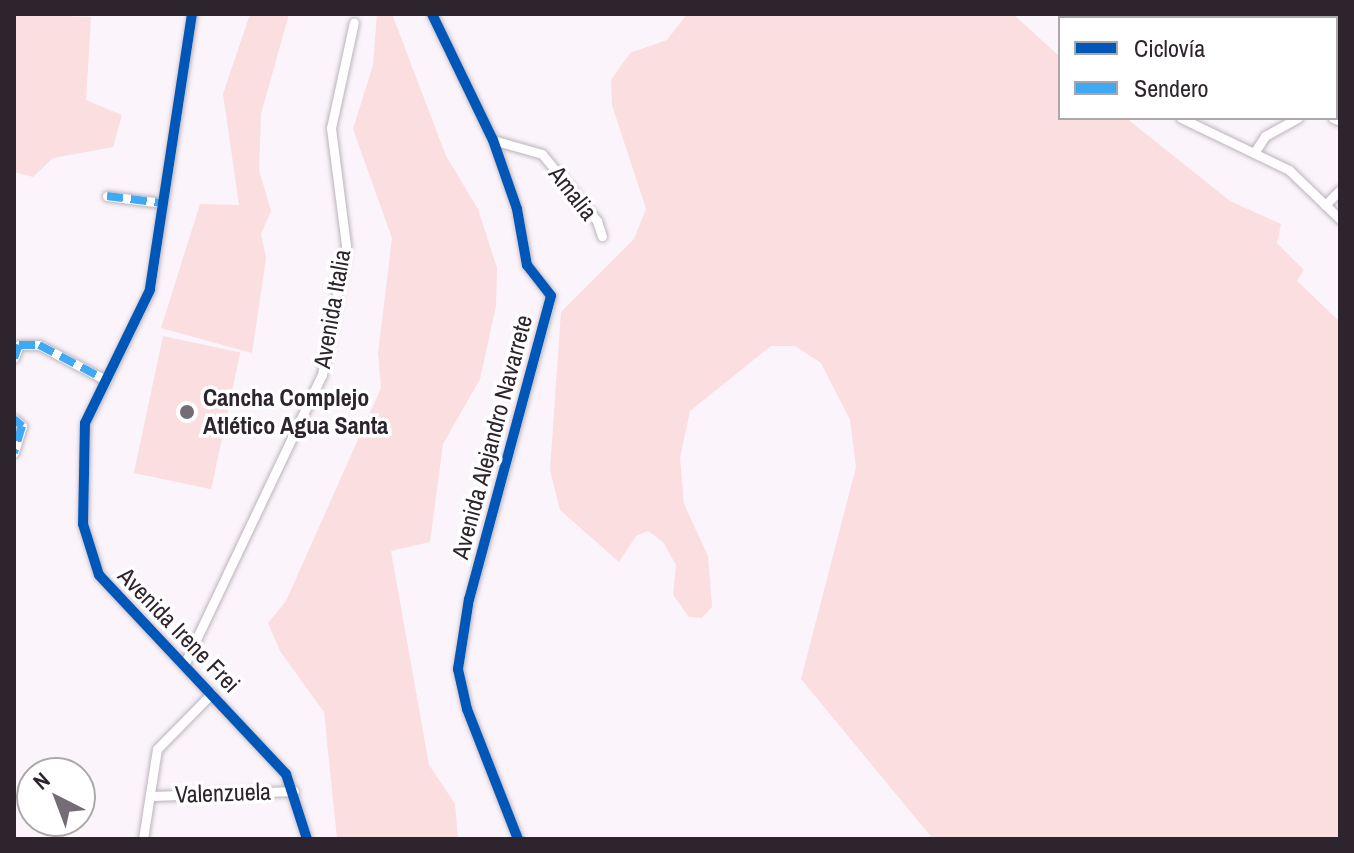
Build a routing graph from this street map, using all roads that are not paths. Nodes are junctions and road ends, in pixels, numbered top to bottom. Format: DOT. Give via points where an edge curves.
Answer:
graph roads {
  1 [pos="192,14"];
  2 [pos="432,14"];
  3 [pos="354,22"];
  4 [pos="1184,120"];
  5 [pos="1205,120"];
  6 [pos="1294,120"];
  7 [pos="1202,130"];
  8 [pos="493,140"];
  9 [pos="1254,153"];
  10 [pos="1340,190"];
  11 [pos="107,196"];
  12 [pos="162,203"];
  13 [pos="1325,205"];
  14 [pos="1340,219"];
  15 [pos="602,236"];
  16 [pos="14,358"];
  17 [pos="106,380"];
  18 [pos="14,419"];
  19 [pos="14,453"];
  20 [pos="184,665"];
  21 [pos="212,693"];
  22 [pos="294,791"];
  23 [pos="152,796"];
  24 [pos="143,839"];
  25 [pos="307,839"];
  26 [pos="518,839"];
  1 -- 12 [label="street, Avenida Irene Frei"];
  2 -- 8 [label="street, Avenida Alejandro Navarrete"];
  3 -- 20 [label="street, Avenida Italia" via="331,128 346,245 322,375"];
  4 -- 7 [label="street"];
  5 -- 7 [label="street"];
  6 -- 9 [label="street" via="1265,136"];
  7 -- 9 [label="street"];
  8 -- 15 [label="street, Amalia" via="542,154"];
  8 -- 26 [label="street, Avenida Alejandro Navarrete" via="517,209 527,265 551,296 469,599 458,669 467,709"];
  9 -- 13 [label="street" via="1289,170"];
  10 -- 13 [label="street"];
  11 -- 12 [label="street"];
  12 -- 17 [label="street, Avenida Irene Frei" via="150,290"];
  13 -- 14 [label="street"];
  16 -- 17 [label="street" via="19,345 39,345"];
  17 -- 20 [label="street, Avenida Irene Frei" via="85,423 81,448 89,554 99,575"];
  18 -- 19 [label="street" via="22,426"];
  20 -- 21 [label="street, Avenida Irene Frei"];
  21 -- 22 [label="street, Avenida Irene Frei"];
  21 -- 23 [label="street" via="157,749"];
  22 -- 23 [label="street, Valenzuela"];
  22 -- 25 [label="street, Avenida Irene Frei"];
  23 -- 24 [label="street"];
}
